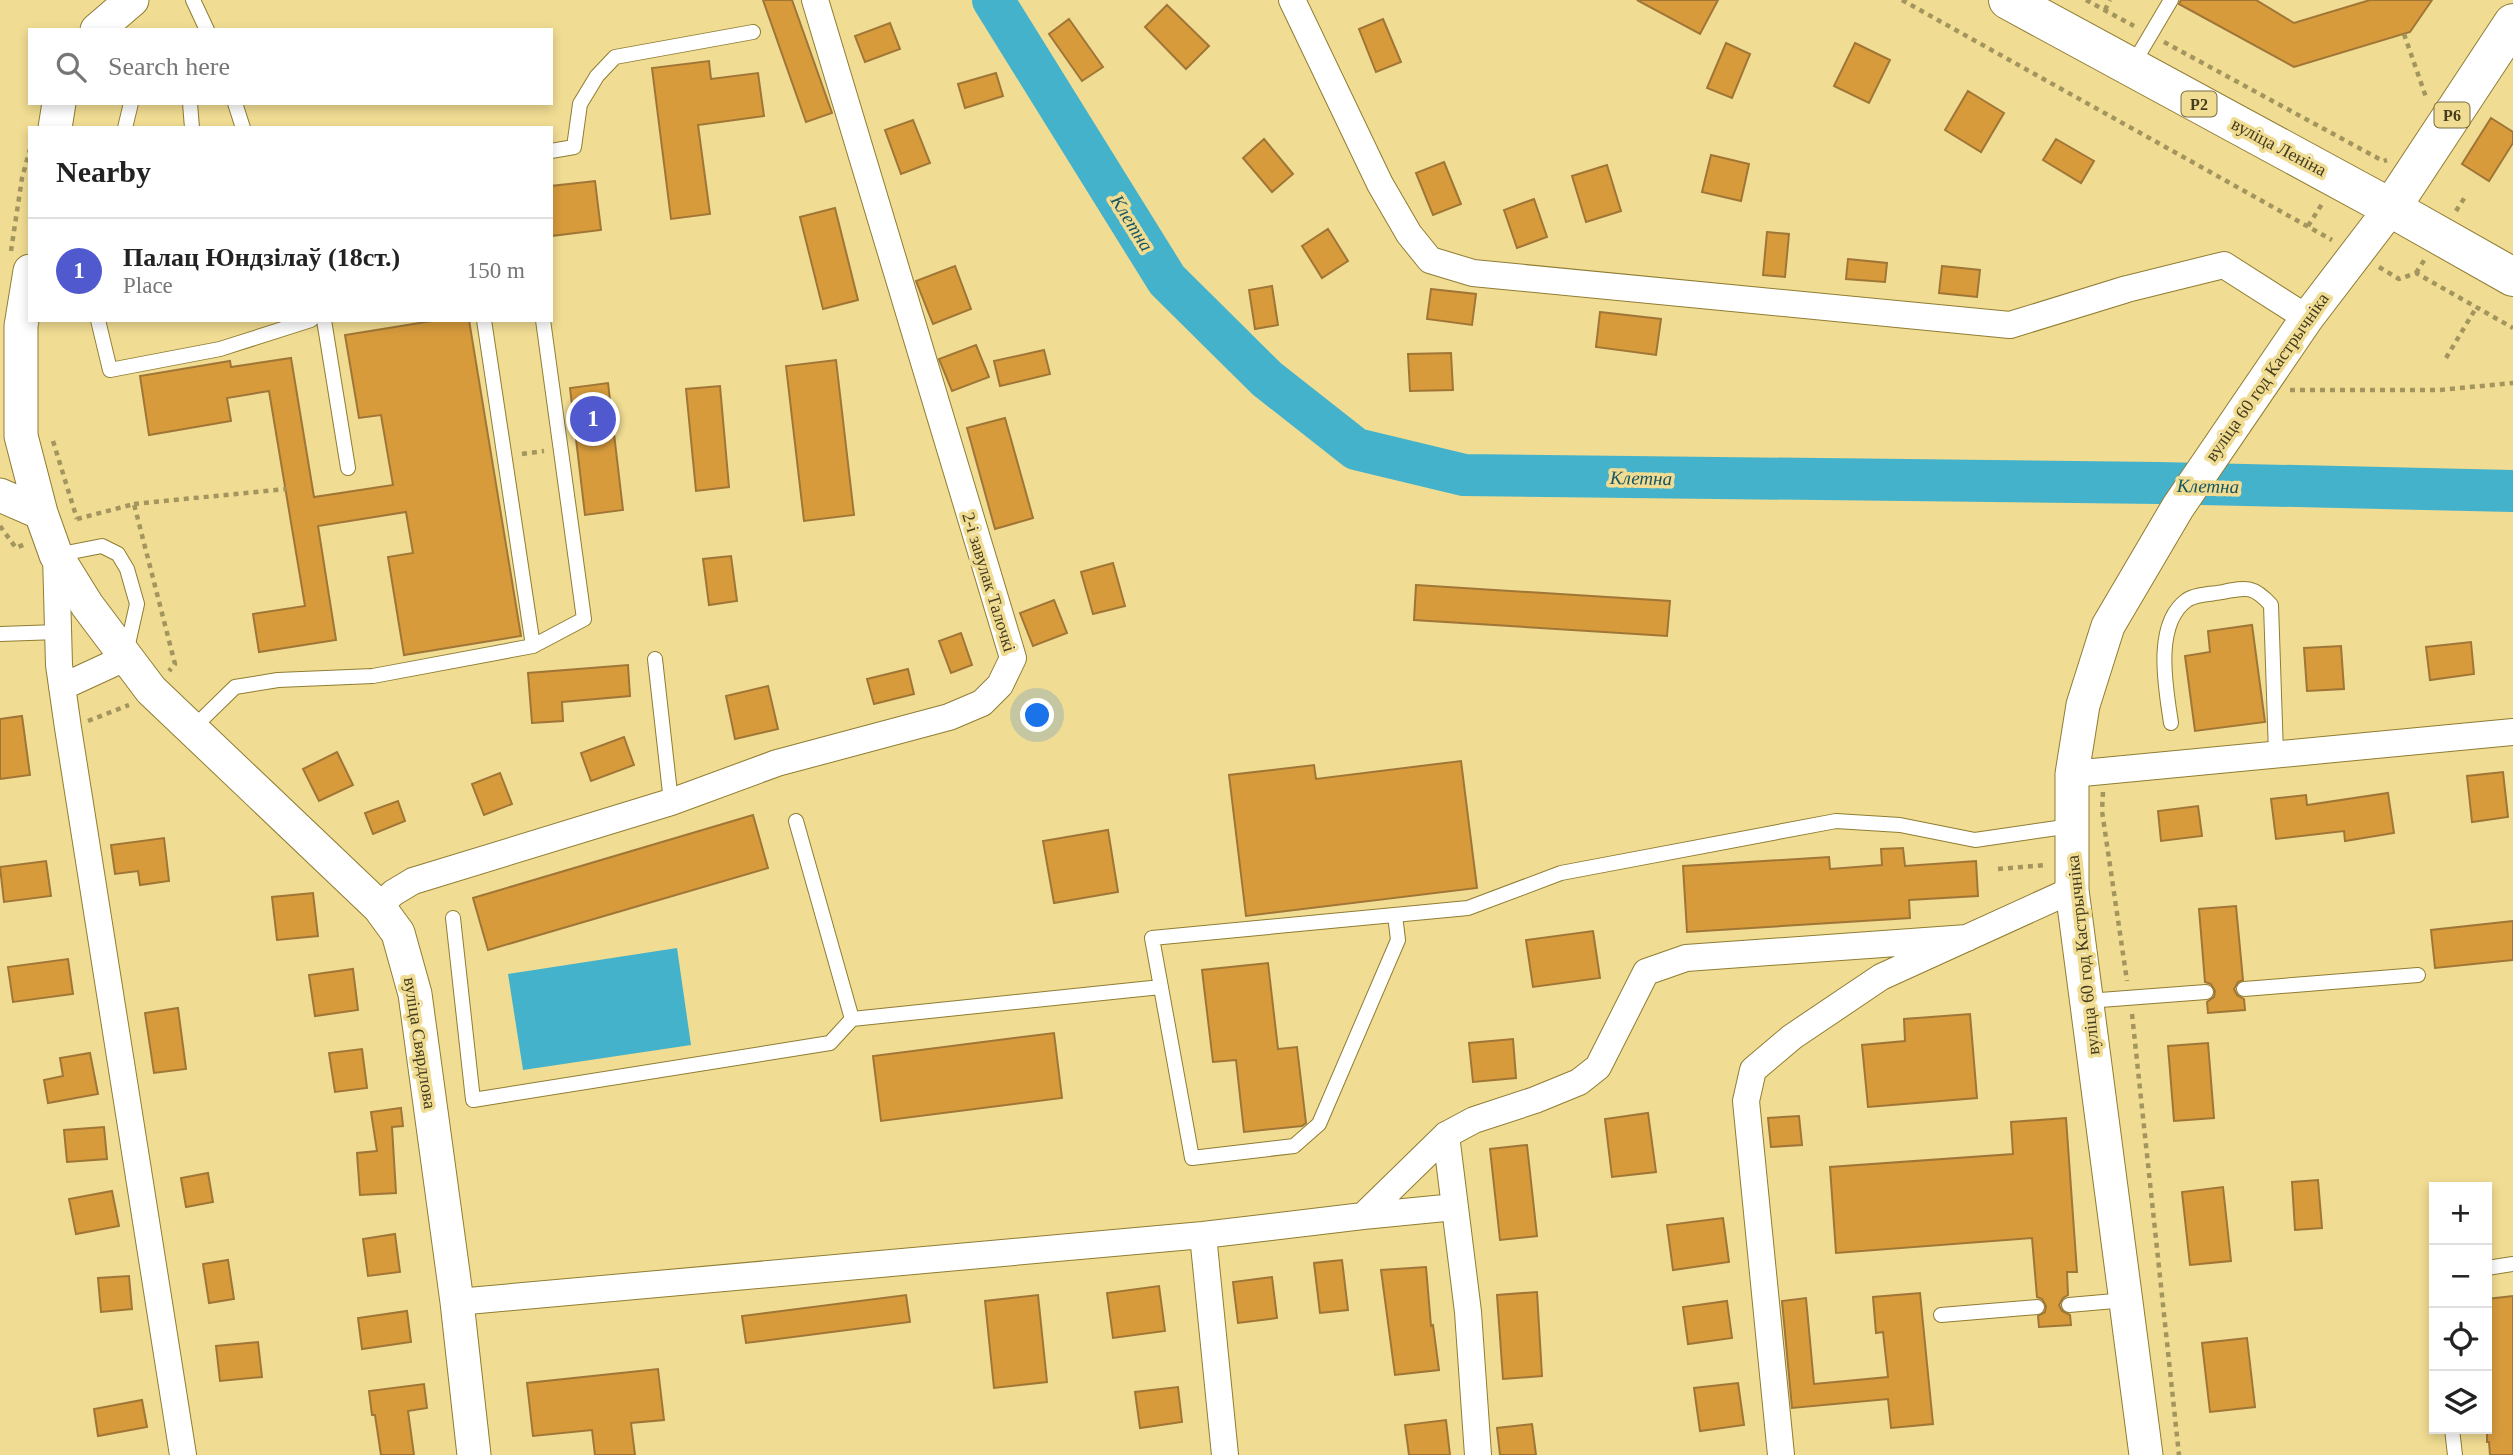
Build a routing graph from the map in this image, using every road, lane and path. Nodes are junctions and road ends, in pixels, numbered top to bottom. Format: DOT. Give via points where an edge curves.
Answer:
graph roads {
  1 [pos="132,0"];
  2 [pos="193,0"];
  3 [pos="815,0"];
  4 [pos="1292,0"];
  5 [pos="1902,0"];
  6 [pos="2008,0"];
  7 [pos="2086,0"];
  8 [pos="2110,0"];
  9 [pos="2171,0"];
  10 [pos="2105,10"];
  11 [pos="2513,23"];
  12 [pos="99,28"];
  13 [pos="206,28"];
  14 [pos="753,32"];
  15 [pos="2404,34"];
  16 [pos="2150,35"];
  17 [pos="2131,67"];
  18 [pos="2429,104"];
  19 [pos="59,105"];
  20 [pos="131,105"];
  21 [pos="190,105"];
  22 [pos="236,105"];
  23 [pos="55,126"];
  24 [pos="125,126"];
  25 [pos="192,126"];
  26 [pos="242,126"];
  27 [pos="553,151"];
  28 [pos="28,156"];
  29 [pos="2416,168"];
  30 [pos="2391,208"];
  31 [pos="2356,253"];
  32 [pos="20,265"];
  33 [pos="2513,276"];
  34 [pos="2476,308"];
  35 [pos="2307,318"];
  36 [pos="98,322"];
  37 [pos="304,322"];
  38 [pos="324,322"];
  39 [pos="484,322"];
  40 [pos="543,322"];
  41 [pos="21,326"];
  42 [pos="2513,328"];
  43 [pos="2446,358"];
  44 [pos="0,364"];
  45 [pos="2513,383"];
  46 [pos="2279,390"];
  47 [pos="559,449"];
  48 [pos="504,455"];
  49 [pos="348,468"];
  50 [pos="286,489"];
  51 [pos="0,495"];
  52 [pos="134,504"];
  53 [pos="41,513"];
  54 [pos="56,555"];
  55 [pos="58,632"];
  56 [pos="0,634"];
  57 [pos="533,646"];
  58 [pos="125,658"];
  59 [pos="655,659"];
  60 [pos="62,687"];
  61 [pos="2171,723"];
  62 [pos="191,730"];
  63 [pos="2513,732"];
  64 [pos="2276,754"];
  65 [pos="2072,774"];
  66 [pos="671,802"];
  67 [pos="796,821"];
  68 [pos="2071,826"];
  69 [pos="2073,890"];
  70 [pos="379,907"];
  71 [pos="1395,915"];
  72 [pos="453,918"];
  73 [pos="1967,938"];
  74 [pos="2418,975"];
  75 [pos="1161,987"];
  76 [pos="2244,989"];
  77 [pos="2206,992"];
  78 [pos="2087,1002"];
  79 [pos="852,1019"];
  80 [pos="1446,1135"];
  81 [pos="1455,1207"];
  82 [pos="1363,1216"];
  83 [pos="1203,1235"];
  84 [pos="2513,1264"];
  85 [pos="2492,1267"];
  86 [pos="2126,1300"];
  87 [pos="457,1301"];
  88 [pos="2069,1305"];
  89 [pos="2037,1307"];
  90 [pos="1941,1315"];
  91 [pos="2453,1434"];
  92 [pos="183,1455"];
  93 [pos="474,1455"];
  94 [pos="1224,1455"];
  95 [pos="1478,1455"];
  96 [pos="1781,1455"];
  97 [pos="2146,1455"];
  98 [pos="2455,1455"];
  1 -- 12 [label="street"];
  2 -- 13 [label="lane"];
  3 -- 66 [label="street, 2-і завулак Талочкі" via="1013,658 1000,685 982,703 949,717 777,763"];
  4 -- 35 [label="street" via="1380,184 1430,260 1473,273 2010,325 2224,265"];
  5 -- 31 [label="path"];
  6 -- 17 [label="main road, вуліца Леніна / Р2"];
  7 -- 10 [label="path"];
  8 -- 10 [label="path"];
  9 -- 16 [label="lane"];
  10 -- 16 [label="path"];
  11 -- 29 [label="main road, Р6"];
  14 -- 27 [label="lane" via="615,57 580,104 574,147"];
  15 -- 18 [label="path"];
  16 -- 17 [label="lane"];
  16 -- 29 [label="path" via="2383,161 2395,154"];
  17 -- 30 [label="main road, вуліца Леніна / Р2"];
  19 -- 23 [label="street"];
  20 -- 24 [label="lane"];
  21 -- 25 [label="lane"];
  22 -- 26 [label="lane"];
  28 -- 32 [label="path" via="22,178"];
  29 -- 30 [label="main road, Р6"];
  30 -- 31 [label="street, вуліца 60 год Кастрычніка"];
  30 -- 33 [label="main road, вуліца Леніна / Р2"];
  31 -- 34 [label="path" via="2399,279 2416,273"];
  31 -- 35 [label="street, вуліца 60 год Кастрычніка"];
  32 -- 41 [label="street"];
  34 -- 42 [label="path"];
  34 -- 43 [label="path"];
  35 -- 65 [label="street, вуліца 60 год Кастрычніка" via="2178,507 2108,626 2083,705"];
  36 -- 37 [label="lane" via="110,370 220,349"];
  38 -- 49 [label="lane"];
  39 -- 48 [label="lane"];
  40 -- 47 [label="lane"];
  41 -- 44 [label="street"];
  41 -- 53 [label="street, вуліца Свярдлова" via="21,436"];
  45 -- 46 [label="path" via="2439,390"];
  47 -- 48 [label="path"];
  47 -- 57 [label="lane" via="584,619"];
  48 -- 57 [label="lane"];
  50 -- 52 [label="path"];
  51 -- 53 [label="street"];
  53 -- 54 [label="street, вуліца Свярдлова"];
  54 -- 55 [label="street, вуліца Свярдлова"];
  54 -- 58 [label="street, вуліца Свярдлова"];
  54 -- 58 [label="lane" via="102,546 118,554 137,604"];
  55 -- 56 [label="lane"];
  55 -- 60 [label="street, вуліца Свярдлова"];
  57 -- 62 [label="lane" via="373,676 278,680 235,687"];
  58 -- 60 [label="street"];
  58 -- 62 [label="street, вуліца Свярдлова"];
  59 -- 66 [label="lane"];
  60 -- 92 [label="street, вуліца Свярдлова"];
  61 -- 64 [label="lane" via="2163,672 2174,613 2188,599 2246,588 2260,593 2271,605"];
  62 -- 70 [label="street, вуліца Свярдлова"];
  63 -- 64 [label="street"];
  64 -- 65 [label="street"];
  65 -- 68 [label="street, вуліца 60 год Кастрычніка"];
  66 -- 70 [label="street, 2-і завулак Талочкі" via="413,881"];
  67 -- 79 [label="lane"];
  68 -- 69 [label="street, вуліца 60 год Кастрычніка"];
  68 -- 71 [label="lane" via="1975,840 1900,825 1836,821 1561,873 1468,908"];
  69 -- 73 [label="street"];
  69 -- 78 [label="street, вуліца 60 год Кастрычніка"];
  70 -- 87 [label="street, вуліца Свярдлова" via="398,933 415,994"];
  71 -- 75 [label="lane" via="1152,939"];
  71 -- 75 [label="lane" via="1398,940 1319,1124 1294,1146 1192,1158"];
  72 -- 79 [label="lane" via="473,1100 830,1043"];
  73 -- 80 [label="street" via="1686,958 1646,972 1598,1067 1578,1082"];
  73 -- 96 [label="street" via="1881,977 1792,1037 1753,1070 1746,1101"];
  74 -- 76 [label="lane"];
  75 -- 79 [label="lane"];
  77 -- 78 [label="lane"];
  78 -- 86 [label="street, вуліца 60 год Кастрычніка"];
  80 -- 81 [label="street"];
  80 -- 82 [label="street"];
  81 -- 82 [label="street"];
  81 -- 95 [label="street"];
  82 -- 83 [label="street"];
  83 -- 87 [label="street"];
  83 -- 94 [label="street"];
  84 -- 85 [label="lane"];
  86 -- 88 [label="lane"];
  86 -- 97 [label="street, вуліца 60 год Кастрычніка"];
  87 -- 93 [label="street, вуліца Свярдлова"];
  89 -- 90 [label="lane"];
  91 -- 98 [label="lane"];
}
